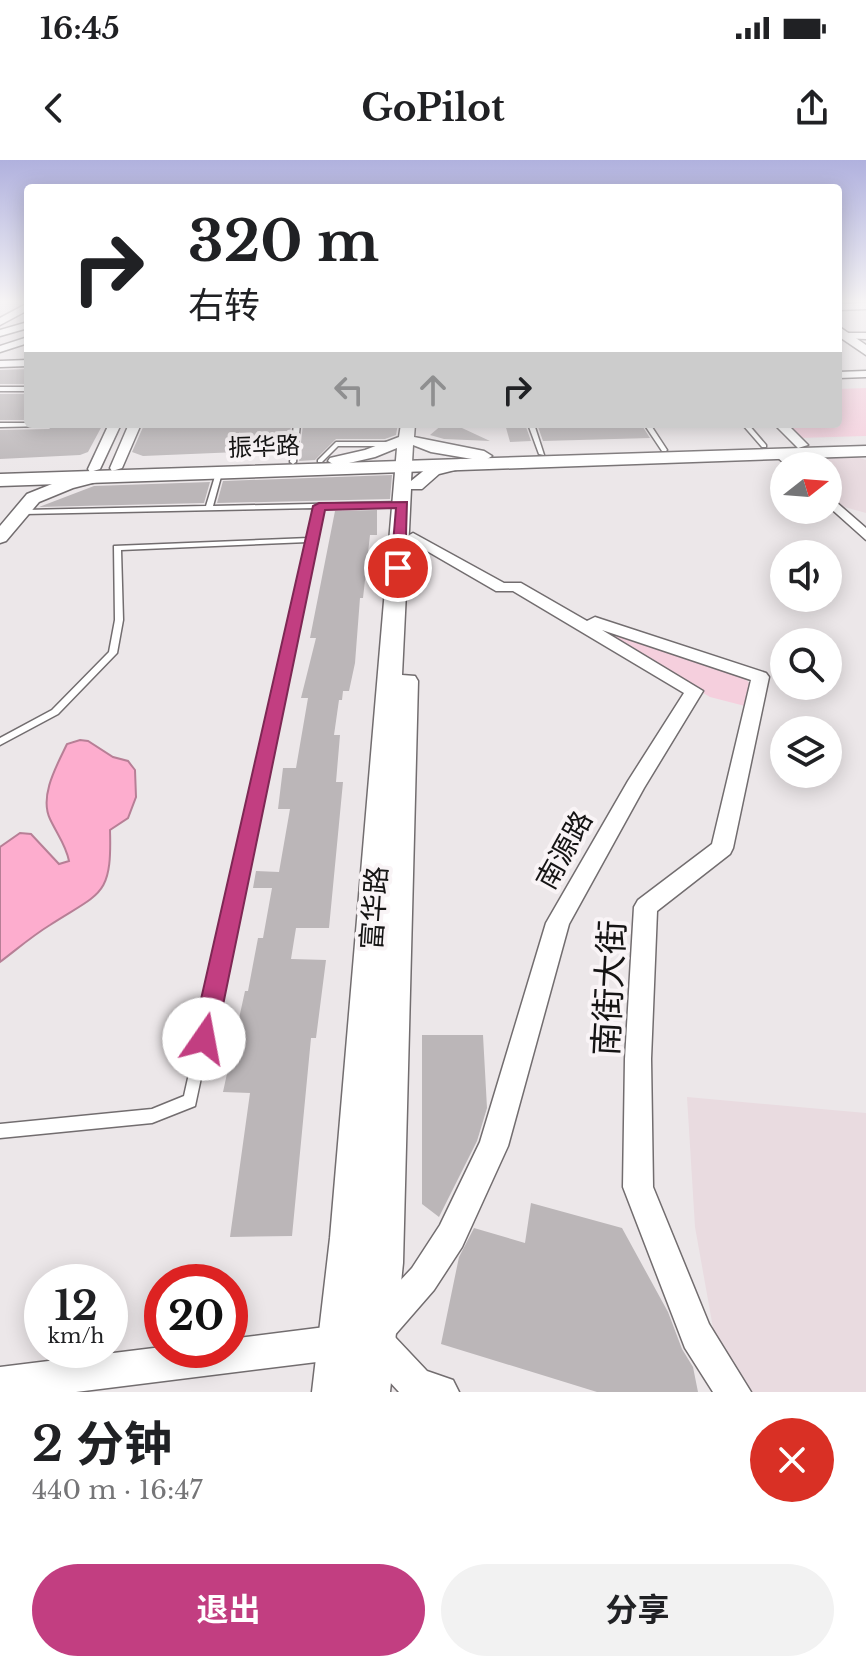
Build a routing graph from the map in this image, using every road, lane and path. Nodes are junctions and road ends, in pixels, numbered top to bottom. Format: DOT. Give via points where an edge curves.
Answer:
graph roads {
  1 [pos="24,365"];
  2 [pos="0,366"];
  3 [pos="866,374"];
  4 [pos="842,375"];
  5 [pos="842,386"];
  6 [pos="866,386"];
  7 [pos="0,389"];
  8 [pos="24,389"];
  9 [pos="0,425"];
  10 [pos="24,425"];
  11 [pos="113,428"];
  12 [pos="133,428"];
  13 [pos="297,428"];
  14 [pos="532,428"];
  15 [pos="650,428"];
  16 [pos="750,428"];
  17 [pos="784,428"];
  18 [pos="866,443"];
  19 [pos="802,445"];
  20 [pos="664,450"];
  21 [pos="866,451"];
  22 [pos="777,452"];
  23 [pos="787,452"];
  24 [pos="842,452"];
  25 [pos="542,454"];
  26 [pos="770,455"];
  27 [pos="770,455"];
  28 [pos="408,458"];
  29 [pos="293,462"];
  30 [pos="116,468"];
  31 [pos="0,472"];
  32 [pos="96,473"];
  33 [pos="219,473"];
  34 [pos="0,481"];
  35 [pos="319,506"];
  36 [pos="842,507"];
  37 [pos="209,508"];
  38 [pos="24,512"];
  39 [pos="842,513"];
  40 [pos="866,515"];
  41 [pos="0,519"];
  42 [pos="866,536"];
  43 [pos="0,537"];
  44 [pos="413,537"];
  45 [pos="312,540"];
  46 [pos="556,609"];
  47 [pos="0,742"];
  48 [pos="0,1131"];
  49 [pos="356,1339"];
  50 [pos="0,1384"];
  51 [pos="335,1392"];
  52 [pos="367,1392"];
  53 [pos="441,1392"];
  54 [pos="733,1392"];
  1 -- 2 [label="street"];
  3 -- 4 [label="street"];
  5 -- 6 [label="street"];
  7 -- 8 [label="lane"];
  9 -- 10 [label="lane"];
  11 -- 32 [label="street"];
  12 -- 30 [label="street"];
  13 -- 29 [label="lane"];
  14 -- 25 [label="lane"];
  15 -- 20 [label="lane"];
  16 -- 22 [label="lane"];
  17 -- 19 [label="street"];
  18 -- 19 [label="main road, 振华路"];
  19 -- 23 [label="main road, 振华路"];
  20 -- 25 [label="main road, 振华路"];
  20 -- 26 [label="main road, 振华路"];
  21 -- 24 [label="main road, 振华路"];
  25 -- 28 [label="main road, 振华路"];
  27 -- 28 [label="main road, 振华路" via="461,464"];
  28 -- 29 [label="main road, 振华路"];
  28 -- 33 [label="main road, 振华路" via="355,468"];
  28 -- 35 [label="lane"];
  28 -- 44 [label="street, 富华路"];
  28 -- 49 [label="street, 富华路"];
  29 -- 30 [label="main road, 振华路"];
  30 -- 32 [label="main road, 振华路"];
  31 -- 32 [label="main road, 振华路"];
  32 -- 33 [label="main road, 振华路"];
  32 -- 34 [label="main road, 振华路"];
  32 -- 38 [label="street" via="33,498"];
  33 -- 37 [label="lane"];
  34 -- 41 [label="street" via="13,485 19,495"];
  35 -- 37 [label="lane"];
  35 -- 45 [label="lane"];
  36 -- 40 [label="street"];
  37 -- 38 [label="lane"];
  38 -- 43 [label="street"];
  39 -- 42 [label="street"];
  44 -- 46 [label="street, 南源路" via="501,588 516,586"];
  44 -- 49 [label="street, 富华路" via="382,1263"];
  45 -- 47 [label="lane" via="117,548 119,620 113,653 55,712"];
  45 -- 48 [label="lane" via="190,1101 152,1116"];
  46 -- 49 [label="street, 南源路" via="694,691 558,923 493,1146 451,1236 423,1279"];
  46 -- 54 [label="street, 南街大街" via="760,677 722,848 646,907 638,1059 638,1187 697,1336"];
  49 -- 50 [label="street"];
  49 -- 51 [label="street, 富华路"];
  49 -- 52 [label="street, 富华路"];
  49 -- 53 [label="street" via="417,1386"];
}
